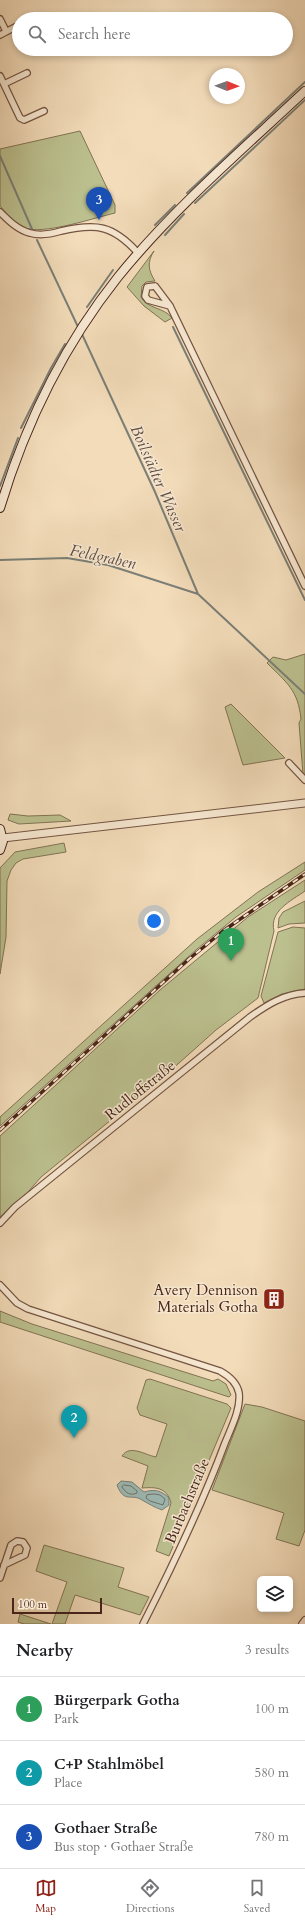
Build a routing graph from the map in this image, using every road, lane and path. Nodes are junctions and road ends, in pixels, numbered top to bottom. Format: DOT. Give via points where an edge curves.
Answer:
graph roads {
  1 [pos="0,19"];
  2 [pos="12,28"];
  3 [pos="6,31"];
  4 [pos="0,35"];
  5 [pos="27,73"];
  6 [pos="0,76"];
  7 [pos="4,84"];
  8 [pos="305,91"];
  9 [pos="44,111"];
  10 [pos="0,212"];
  11 [pos="138,253"];
  12 [pos="170,306"];
  13 [pos="0,508"];
  14 [pos="305,586"];
  15 [pos="289,763"];
  16 [pos="305,780"];
  17 [pos="305,803"];
  18 [pos="0,829"];
  19 [pos="3,838"];
  20 [pos="0,850"];
  21 [pos="305,993"];
  22 [pos="0,1224"];
  23 [pos="0,1285"];
  24 [pos="4,1565"];
  25 [pos="0,1578"];
  26 [pos="305,1620"];
  27 [pos="143,1624"];
  28 [pos="302,1624"];
  1 -- 3 [label="street"];
  2 -- 3 [label="street"];
  3 -- 4 [label="street"];
  5 -- 7 [label="street"];
  6 -- 7 [label="street"];
  7 -- 9 [label="street" via="20,118 24,120"];
  8 -- 11 [label="main road" via="185,204"];
  10 -- 11 [label="street" via="19,229 34,234 50,234 82,226 102,227 120,235"];
  11 -- 13 [label="main road" via="117,278 84,326 38,407 18,453"];
  12 -- 12 [label="street" via="148,300 145,296 147,287 159,288"];
  12 -- 14 [label="street"];
  15 -- 16 [label="street"];
  17 -- 19 [label="street"];
  18 -- 19 [label="main road"];
  19 -- 20 [label="main road"];
  21 -- 22 [label="street, Rudloffstraße" via="294,994 274,1002 250,1017 15,1207"];
  23 -- 27 [label="street, Burbachstraße" via="17,1303 28,1309 220,1371 236,1384 239,1394 238,1405 222,1451 174,1562"];
  24 -- 24 [label="street" via="11,1545 17,1541 23,1542 27,1548 25,1555"];
  24 -- 25 [label="street"];
  26 -- 28 [label="street"];
}
